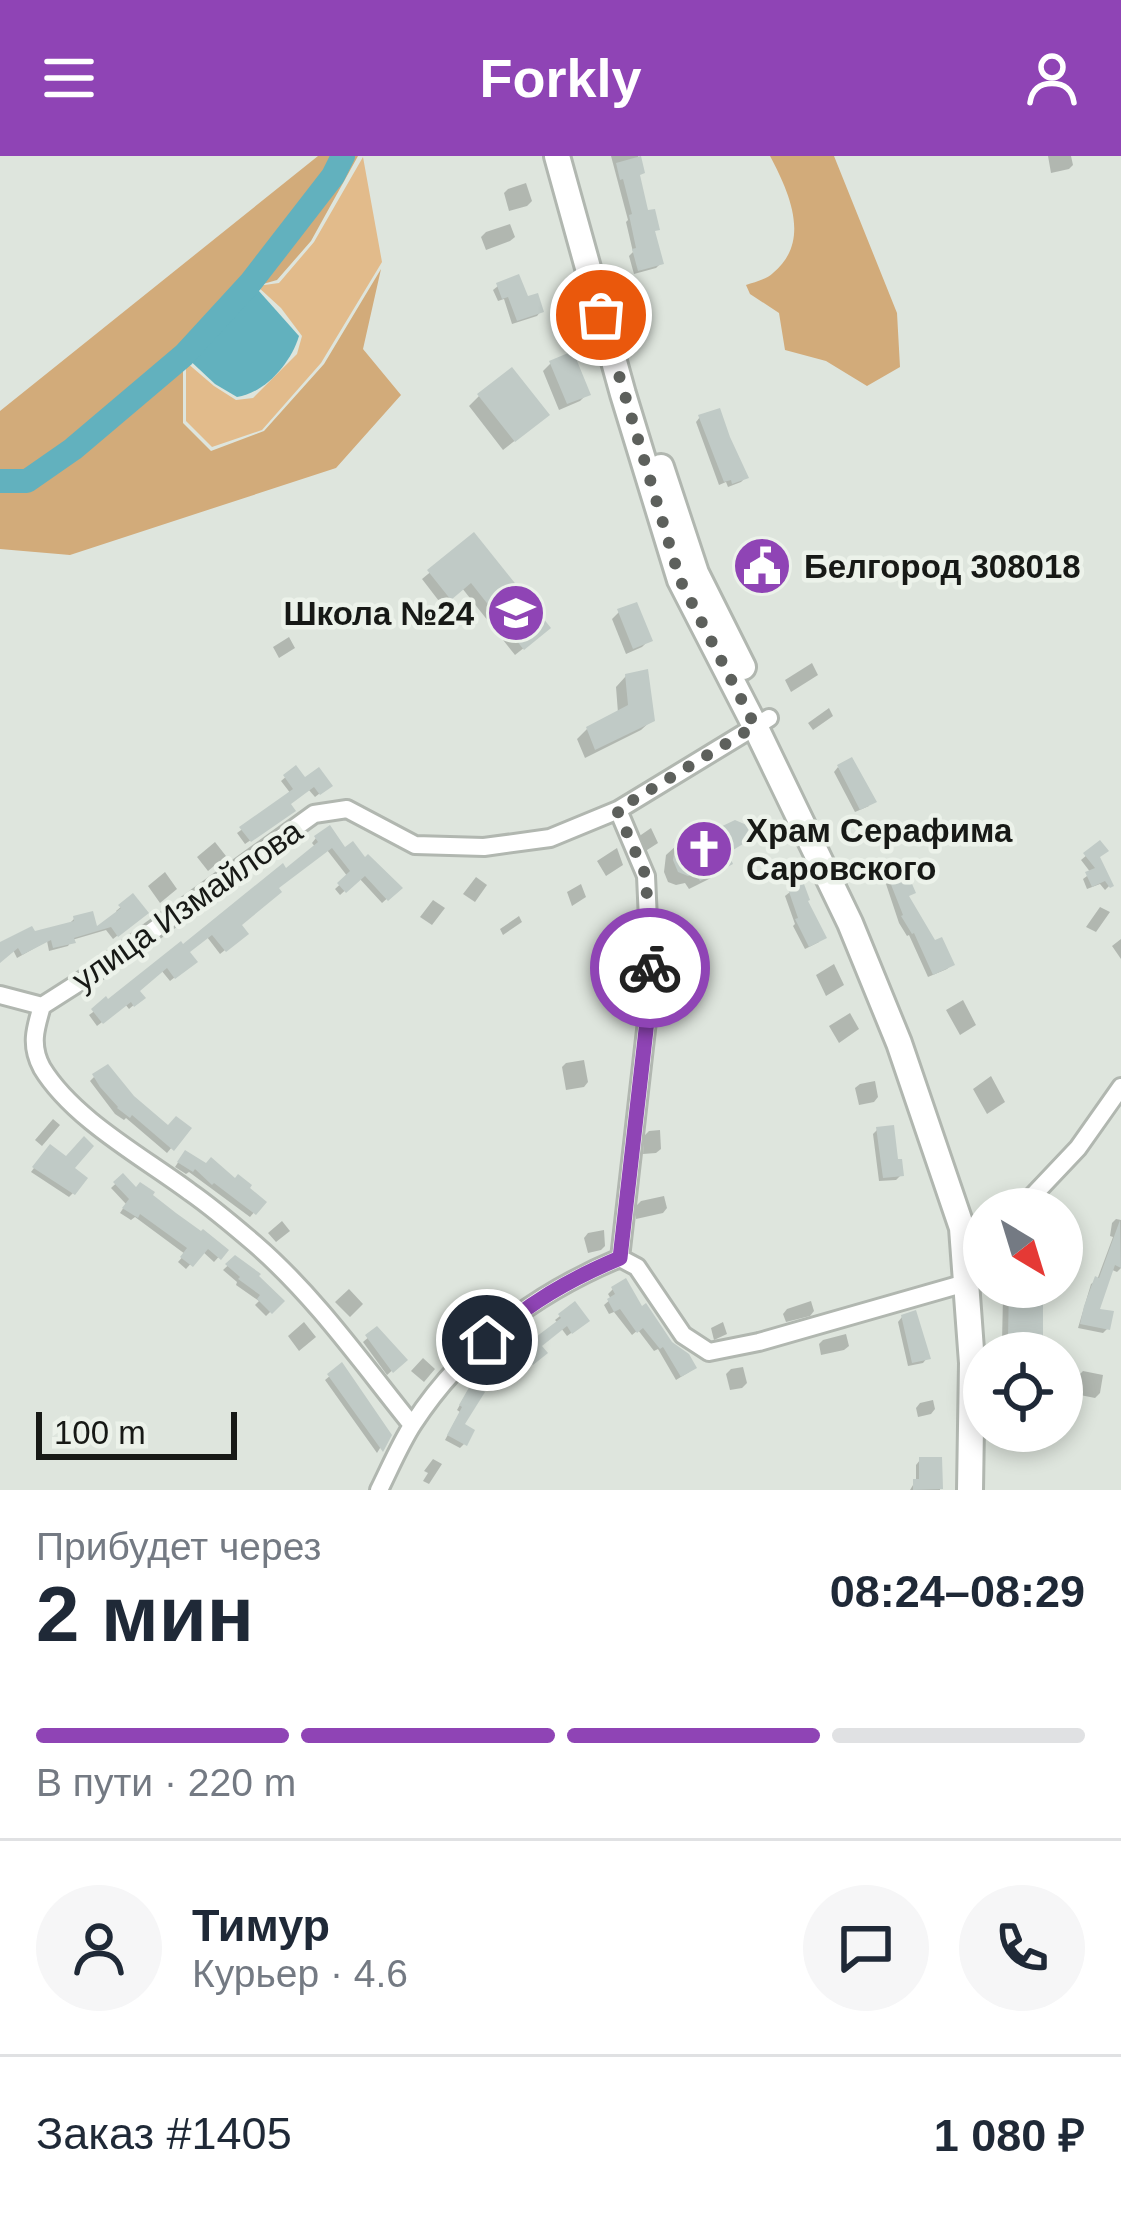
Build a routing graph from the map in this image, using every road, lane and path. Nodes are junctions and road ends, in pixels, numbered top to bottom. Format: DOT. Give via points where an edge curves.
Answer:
graph roads {
  1 [pos="557,156"];
  2 [pos="571,156"];
  3 [pos="762,722"];
  4 [pos="617,810"];
  5 [pos="0,994"];
  6 [pos="42,1006"];
  7 [pos="1121,1087"];
  8 [pos="1040,1188"];
  9 [pos="963,1199"];
  10 [pos="620,1258"];
  11 [pos="963,1284"];
  12 [pos="974,1308"];
  13 [pos="412,1426"];
  14 [pos="987,1452"];
  15 [pos="379,1490"];
  16 [pos="970,1490"];
  17 [pos="986,1490"];
  1 -- 3 [label="main road" via="680,580"];
  2 -- 3 [label="main road" via="696,573"];
  3 -- 4 [label="street, улица Измайлова"];
  3 -- 9 [label="main road"];
  4 -- 6 [label="street, улица Измайлова" via="550,838 484,847 415,845 347,809 314,814"];
  4 -- 10 [label="street" via="646,876 651,986"];
  5 -- 6 [label="street, улица Измайлова"];
  6 -- 13 [label="street" via="32,1039 56,1087 260,1248"];
  7 -- 8 [label="street"];
  10 -- 11 [label="street" via="638,1267 683,1335 710,1352"];
  10 -- 13 [label="street" via="517,1314 458,1366"];
  12 -- 16 [label="main road"];
  13 -- 15 [label="street"];
  14 -- 17 [label="main road"];
}
